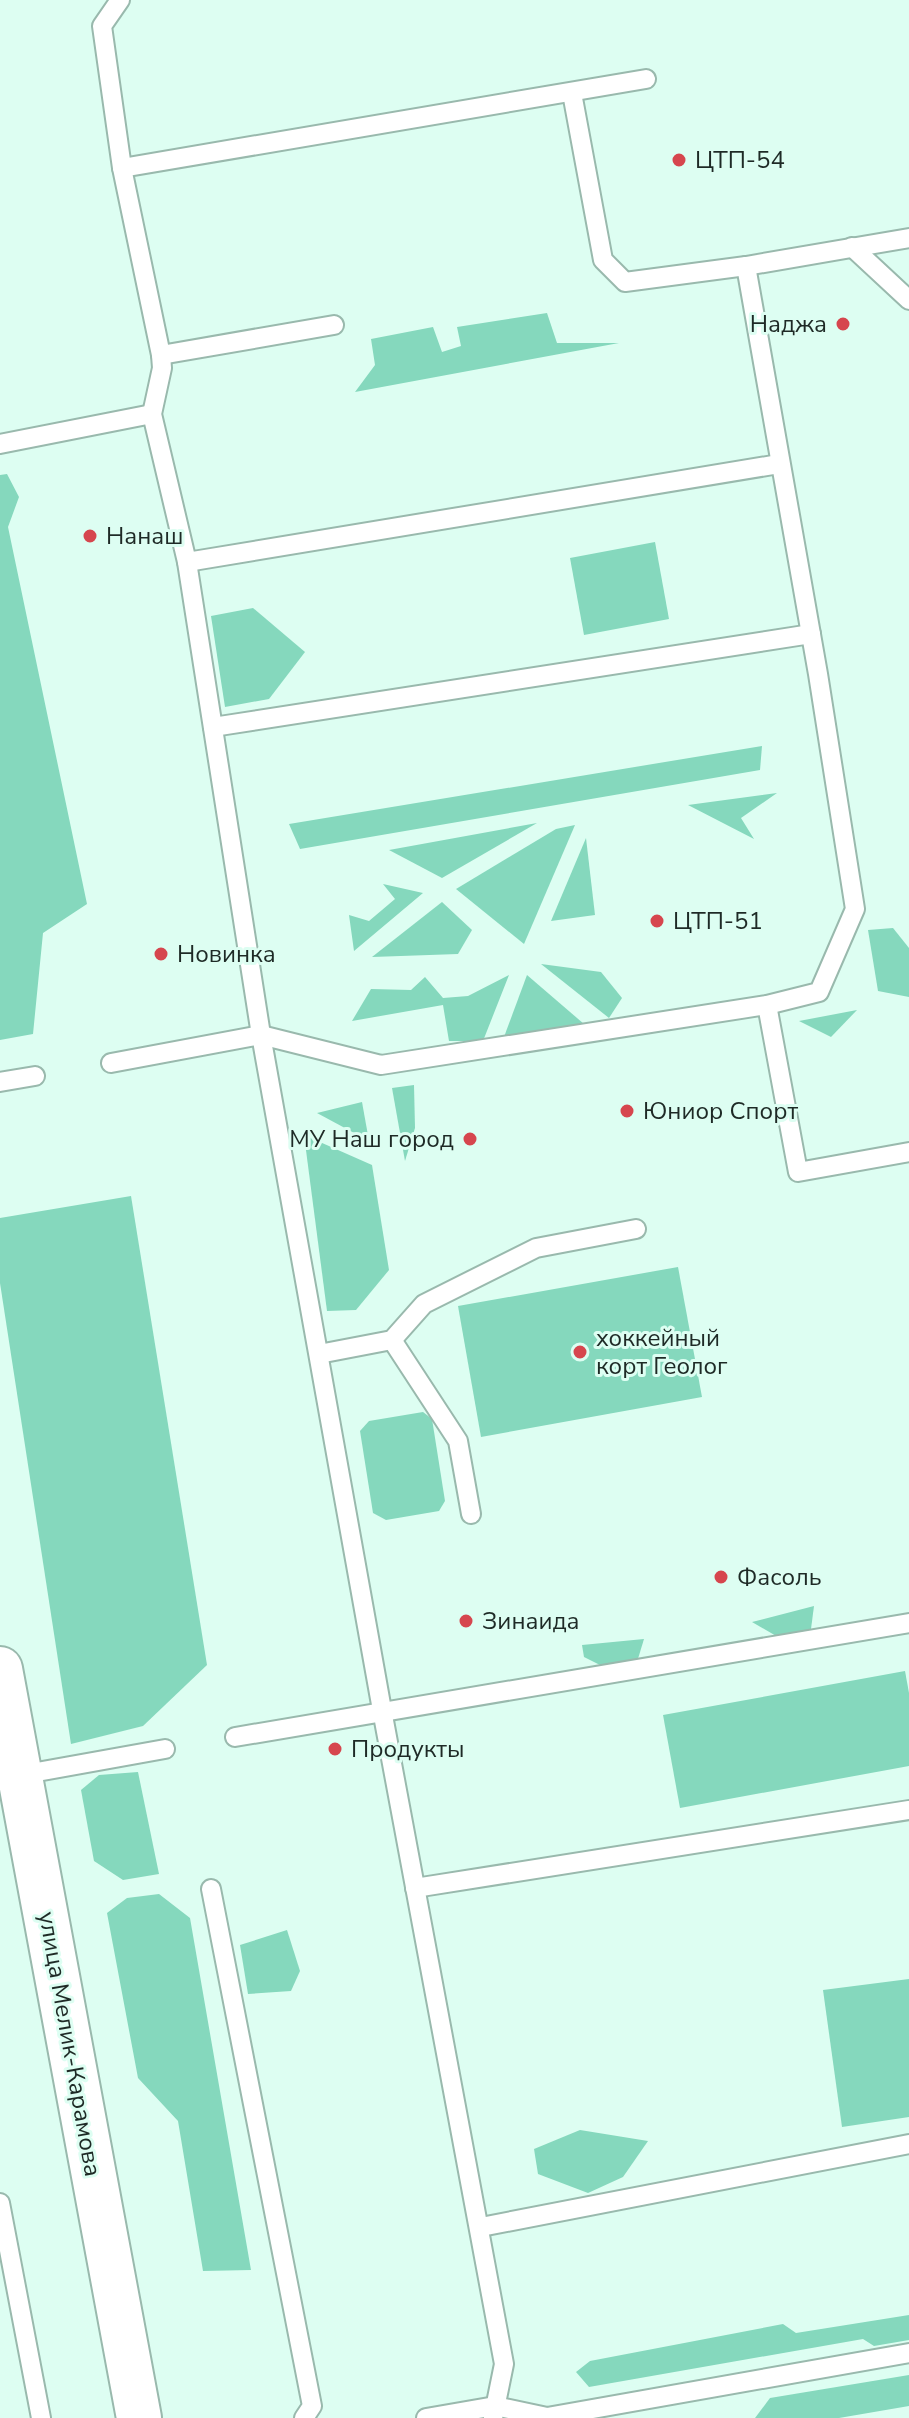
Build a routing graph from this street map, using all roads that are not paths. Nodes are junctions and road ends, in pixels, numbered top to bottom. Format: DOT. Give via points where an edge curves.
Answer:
graph roads {
  1 [pos="120,0"];
  2 [pos="646,79"];
  3 [pos="572,93"];
  4 [pos="122,168"];
  5 [pos="909,238"];
  6 [pos="852,247"];
  7 [pos="746,266"];
  8 [pos="909,300"];
  9 [pos="334,325"];
  10 [pos="161,355"];
  11 [pos="152,414"];
  12 [pos="0,444"];
  13 [pos="779,464"];
  14 [pos="187,562"];
  15 [pos="811,634"];
  16 [pos="213,727"];
  17 [pos="767,1005"];
  18 [pos="261,1035"];
  19 [pos="111,1063"];
  20 [pos="35,1076"];
  21 [pos="0,1082"];
  22 [pos="909,1152"];
  23 [pos="636,1229"];
  24 [pos="392,1340"];
  25 [pos="319,1354"];
  26 [pos="471,1514"];
  27 [pos="909,1623"];
  28 [pos="0,1669"];
  29 [pos="382,1710"];
  30 [pos="235,1737"];
  31 [pos="165,1749"];
  32 [pos="20,1775"];
  33 [pos="909,1810"];
  34 [pos="415,1888"];
  35 [pos="211,1889"];
  36 [pos="909,2144"];
  37 [pos="0,2203"];
  38 [pos="481,2227"];
  39 [pos="909,2353"];
  40 [pos="494,2412"];
  41 [pos="41,2418"];
  42 [pos="139,2418"];
  43 [pos="304,2418"];
  44 [pos="426,2418"];
  1 -- 4 [label="lane" via="102,26"];
  2 -- 3 [label="lane"];
  3 -- 4 [label="lane"];
  3 -- 7 [label="lane" via="603,260 625,282"];
  4 -- 10 [label="lane"];
  5 -- 6 [label="lane"];
  6 -- 7 [label="lane"];
  6 -- 8 [label="lane"];
  7 -- 13 [label="lane"];
  9 -- 10 [label="lane"];
  10 -- 11 [label="lane"];
  11 -- 12 [label="lane"];
  11 -- 14 [label="lane"];
  13 -- 14 [label="lane"];
  13 -- 15 [label="lane"];
  14 -- 16 [label="lane"];
  15 -- 16 [label="lane"];
  15 -- 17 [label="lane" via="855,909 819,992"];
  16 -- 18 [label="lane"];
  17 -- 18 [label="lane" via="381,1065"];
  17 -- 22 [label="lane" via="798,1172"];
  18 -- 19 [label="lane"];
  18 -- 25 [label="lane"];
  20 -- 21 [label="lane"];
  23 -- 24 [label="lane" via="536,1248 424,1304"];
  24 -- 25 [label="lane"];
  24 -- 26 [label="lane" via="458,1441"];
  25 -- 29 [label="lane"];
  27 -- 29 [label="lane"];
  28 -- 32 [label="main road, улица Мелик-Карамова"];
  29 -- 30 [label="lane"];
  29 -- 34 [label="lane"];
  31 -- 32 [label="lane"];
  32 -- 42 [label="main road, улица Мелик-Карамова"];
  33 -- 34 [label="lane"];
  34 -- 38 [label="lane"];
  35 -- 43 [label="lane" via="312,2406"];
  36 -- 38 [label="lane"];
  37 -- 41 [label="lane"];
  38 -- 40 [label="lane" via="504,2364"];
  39 -- 40 [label="lane" via="547,2417"];
  40 -- 44 [label="lane"];
}
